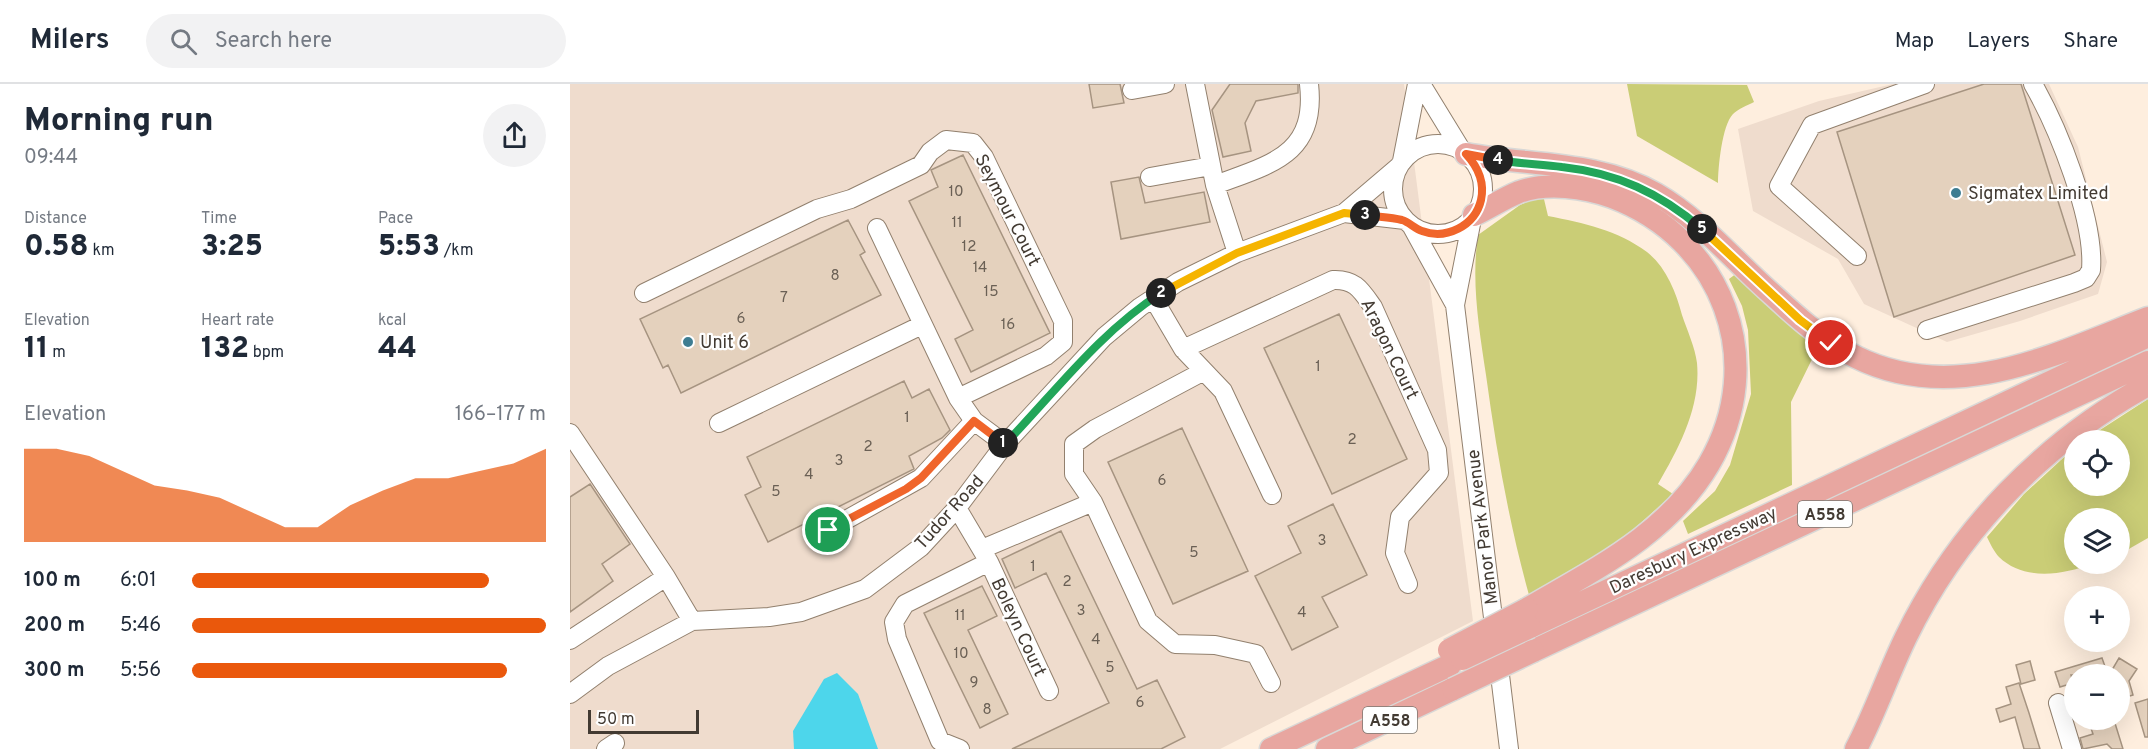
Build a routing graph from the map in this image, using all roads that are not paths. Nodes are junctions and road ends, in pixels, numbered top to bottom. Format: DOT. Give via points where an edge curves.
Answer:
graph roads {
  1 [pos="1165,84"];
  2 [pos="1195,84"];
  3 [pos="1309,84"];
  4 [pos="1417,84"];
  5 [pos="1421,84"];
  6 [pos="1925,84"];
  7 [pos="2032,84"];
  8 [pos="1132,90"];
  9 [pos="1464,153"];
  10 [pos="1400,164"];
  11 [pos="1211,166"];
  12 [pos="1150,177"];
  13 [pos="1215,184"];
  14 [pos="1344,213"];
  15 [pos="1473,217"];
  16 [pos="1409,224"];
  17 [pos="878,228"];
  18 [pos="1237,253"];
  19 [pos="1857,256"];
  20 [pos="644,293"];
  21 [pos="1153,298"];
  22 [pos="1455,305"];
  23 [pos="2148,318"];
  24 [pos="922,325"];
  25 [pos="1928,330"];
  26 [pos="2148,336"];
  27 [pos="1183,349"];
  28 [pos="2148,362"];
  29 [pos="1204,371"];
  30 [pos="2148,385"];
  31 [pos="958,398"];
  32 [pos="974,421"];
  33 [pos="718,423"];
  34 [pos="570,433"];
  35 [pos="1005,444"];
  36 [pos="1272,495"];
  37 [pos="1093,502"];
  38 [pos="957,508"];
  39 [pos="828,530"];
  40 [pos="986,555"];
  41 [pos="666,577"];
  42 [pos="1408,584"];
  43 [pos="1528,618"];
  44 [pos="692,621"];
  45 [pos="570,640"];
  46 [pos="1271,683"];
  47 [pos="1049,691"];
  48 [pos="570,694"];
  49 [pos="2058,703"];
  50 [pos="960,749"];
  51 [pos="1271,749"];
  52 [pos="1327,749"];
  53 [pos="1509,749"];
  54 [pos="1856,749"];
  55 [pos="2072,749"];
  1 -- 8 [label="street"];
  2 -- 11 [label="street"];
  3 -- 13 [label="street" via="1311,104 1306,129 1292,150 1257,169"];
  4 -- 10 [label="street"];
  5 -- 9 [label="street"];
  6 -- 19 [label="street" via="1812,125 1779,186"];
  7 -- 25 [label="street" via="2075,183 2088,237 2091,270 2086,278 2074,283"];
  9 -- 10 [label="street" via="1450,146 1431,145 1412,152"];
  9 -- 15 [label="street" via="1481,176 1483,190"];
  9 -- 23 [label="main road" via="1594,171 1655,193 1719,243 1800,320 1857,358 1888,369 1953,378 1988,374 2034,362"];
  10 -- 14 [label="street, Tudor Road"];
  10 -- 16 [label="street" via="1393,180 1393,195"];
  11 -- 12 [label="street"];
  11 -- 13 [label="street"];
  13 -- 18 [label="street"];
  14 -- 16 [label="street, Tudor Road"];
  14 -- 18 [label="street, Tudor Road"];
  15 -- 16 [label="street" via="1450,233 1437,234"];
  15 -- 22 [label="street, Manor Park Avenue"];
  15 -- 43 [label="main road" via="1519,192 1539,188 1570,187 1634,206 1662,222 1689,247 1710,277 1729,316 1736,353 1735,393 1728,428 1709,465 1681,503 1647,536"];
  16 -- 22 [label="street, Manor Park Avenue"];
  17 -- 24 [label="street"];
  18 -- 21 [label="street, Tudor Road"];
  20 -- 31 [label="street, Seymour Court" via="817,209 851,199 921,165 946,140 973,142 984,157 1063,321 1063,342 1046,356"];
  21 -- 27 [label="street"];
  21 -- 35 [label="street, Tudor Road" via="1104,337"];
  22 -- 53 [label="street, Manor Park Avenue"];
  24 -- 31 [label="street"];
  24 -- 33 [label="street"];
  26 -- 43 [label="main road, Daresbury Expressway / A558"];
  27 -- 29 [label="street"];
  27 -- 42 [label="street, Aragon Court" via="1333,280 1347,279 1358,286 1373,307 1437,450 1439,473 1400,517 1395,553"];
  28 -- 52 [label="main road, Daresbury Expressway / A558, bridge"];
  29 -- 36 [label="street" via="1223,391"];
  29 -- 37 [label="street" via="1074,444 1074,474"];
  30 -- 54 [label="main road" via="2050,452 2000,499 1960,548 1906,638"];
  31 -- 32 [label="street"];
  32 -- 35 [label="street"];
  32 -- 39 [label="street" via="921,478"];
  34 -- 41 [label="street"];
  35 -- 38 [label="street, Tudor Road"];
  37 -- 40 [label="street, Boleyn Court"];
  37 -- 46 [label="street" via="1148,621 1175,644 1215,645 1256,654"];
  38 -- 40 [label="street, Boleyn Court"];
  38 -- 44 [label="street, Tudor Road" via="921,547 865,590 801,612"];
  40 -- 47 [label="street, Boleyn Court"];
  40 -- 50 [label="street, Boleyn Court" via="905,604 894,622 897,639 940,741"];
  41 -- 44 [label="street"];
  41 -- 45 [label="street"];
  43 -- 51 [label="main road, A558, bridge"];
  44 -- 48 [label="street, Tudor Road" via="608,666"];
  49 -- 55 [label="street"];
}
